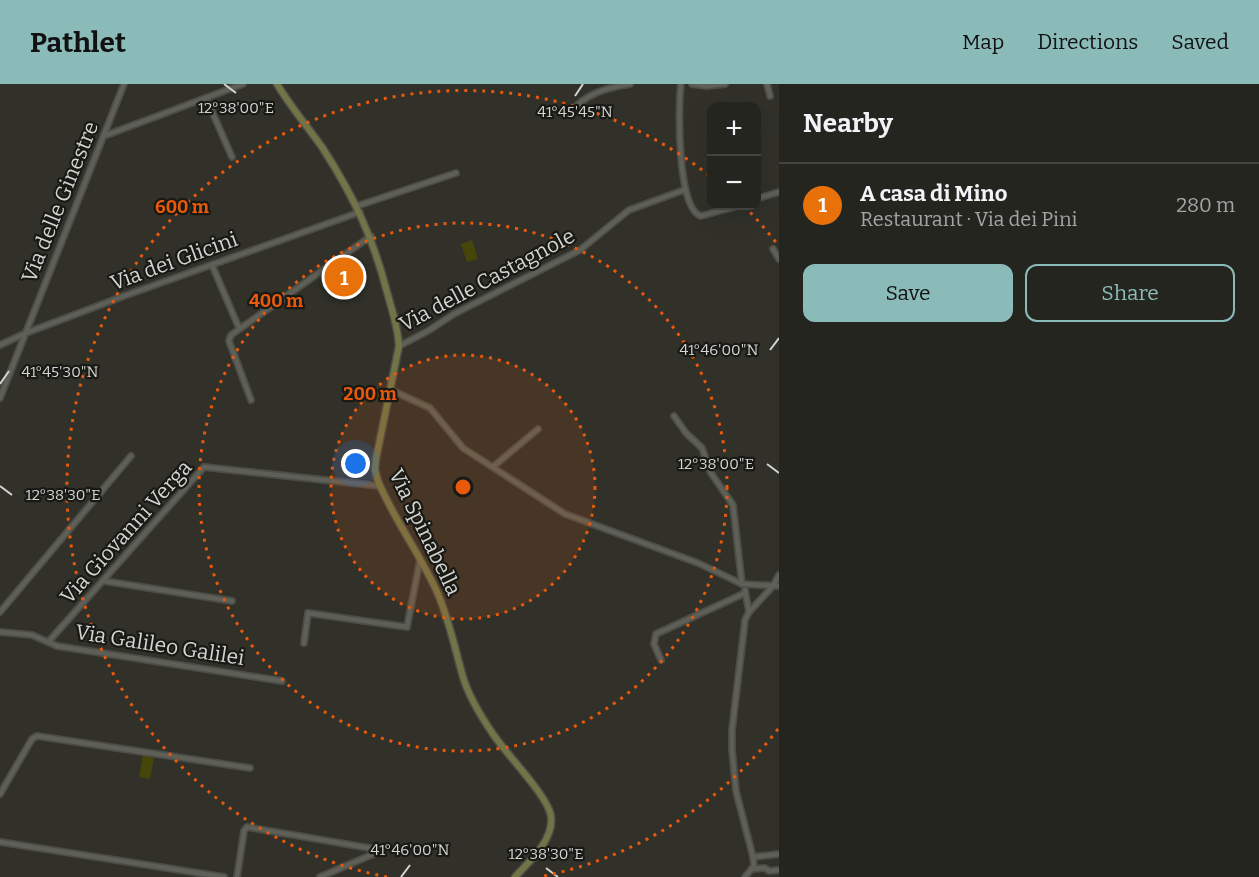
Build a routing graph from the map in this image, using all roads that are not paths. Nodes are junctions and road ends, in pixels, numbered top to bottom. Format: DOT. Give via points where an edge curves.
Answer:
graph roads {
  1 [pos="124,84"];
  2 [pos="218,84"];
  3 [pos="243,84"];
  4 [pos="277,84"];
  5 [pos="630,84"];
  6 [pos="681,84"];
  7 [pos="692,84"];
  8 [pos="725,84"];
  9 [pos="767,84"];
  10 [pos="221,92"];
  11 [pos="770,96"];
  12 [pos="206,98"];
  13 [pos="570,113"];
  14 [pos="104,136"];
  15 [pos="232,156"];
  16 [pos="456,173"];
  17 [pos="684,190"];
  18 [pos="779,192"];
  19 [pos="761,198"];
  20 [pos="359,209"];
  21 [pos="722,210"];
  22 [pos="371,236"];
  23 [pos="773,249"];
  24 [pos="779,259"];
  25 [pos="212,265"];
  26 [pos="239,328"];
  27 [pos="26,333"];
  28 [pos="0,345"];
  29 [pos="399,346"];
  30 [pos="391,390"];
  31 [pos="0,398"];
  32 [pos="251,400"];
  33 [pos="674,416"];
  34 [pos="538,429"];
  35 [pos="131,456"];
  36 [pos="494,466"];
  37 [pos="380,486"];
  38 [pos="420,560"];
  39 [pos="779,574"];
  40 [pos="104,581"];
  41 [pos="744,584"];
  42 [pos="776,586"];
  43 [pos="745,593"];
  44 [pos="232,601"];
  45 [pos="0,612"];
  46 [pos="749,612"];
  47 [pos="0,632"];
  48 [pos="49,641"];
  49 [pos="304,643"];
  50 [pos="661,660"];
  51 [pos="282,681"];
  52 [pos="250,768"];
  53 [pos="0,794"];
  54 [pos="0,842"];
  55 [pos="779,854"];
  56 [pos="753,857"];
  57 [pos="752,869"];
  58 [pos="779,870"];
  59 [pos="224,877"];
  60 [pos="237,877"];
  61 [pos="320,877"];
  62 [pos="515,877"];
  63 [pos="745,877"];
  1 -- 14 [label="street, Via delle Ginestre"];
  2 -- 10 [label="street"];
  3 -- 10 [label="street"];
  4 -- 20 [label="street, Via Spinabella"];
  5 -- 13 [label="street" via="586,97"];
  6 -- 17 [label="street"];
  7 -- 8 [label="street"];
  9 -- 11 [label="street"];
  10 -- 12 [label="street"];
  12 -- 14 [label="street"];
  12 -- 15 [label="street"];
  14 -- 27 [label="street, Via delle Ginestre"];
  16 -- 20 [label="street, Via dei Glicini"];
  17 -- 21 [label="street" via="698,216"];
  17 -- 29 [label="street, Via delle Castagnole" via="629,210 580,250"];
  18 -- 19 [label="street"];
  20 -- 22 [label="street, Via Spinabella"];
  20 -- 25 [label="street, Via dei Glicini"];
  22 -- 26 [label="street"];
  22 -- 29 [label="street, Via Spinabella"];
  23 -- 24 [label="street"];
  25 -- 26 [label="street"];
  25 -- 27 [label="street, Via dei Glicini"];
  26 -- 32 [label="street" via="229,341"];
  27 -- 28 [label="street, Via dei Glicini"];
  27 -- 31 [label="street, Via delle Ginestre"];
  29 -- 30 [label="street, Via Spinabella"];
  30 -- 36 [label="street" via="430,408 461,446"];
  30 -- 37 [label="street, Via Spinabella" via="376,463"];
  33 -- 41 [label="street" via="702,448 711,473 733,505"];
  34 -- 36 [label="street"];
  35 -- 45 [label="street"];
  36 -- 41 [label="street" via="573,518 698,563"];
  37 -- 38 [label="street, Via Spinabella"];
  37 -- 40 [label="street, Via Giovanni Verga" via="204,467"];
  38 -- 49 [label="street" via="407,627 308,613"];
  38 -- 62 [label="street, Via Spinabella" via="442,606 469,692 494,736 550,810 547,838"];
  39 -- 42 [label="street"];
  40 -- 44 [label="street"];
  40 -- 48 [label="street, Via Giovanni Verga"];
  41 -- 42 [label="street"];
  41 -- 43 [label="street"];
  42 -- 46 [label="street"];
  43 -- 46 [label="street"];
  43 -- 50 [label="street" via="657,634 654,644"];
  46 -- 56 [label="street" via="742,639 732,750 736,790"];
  47 -- 48 [label="street, Via Galileo Galilei"];
  48 -- 51 [label="street, Via Galileo Galilei" via="56,646"];
  52 -- 53 [label="street" via="37,736"];
  54 -- 59 [label="street"];
  55 -- 56 [label="street"];
  56 -- 57 [label="street"];
  57 -- 58 [label="street"];
  57 -- 63 [label="street"];
  60 -- 61 [label="street" via="244,831 248,827 380,849"];
}
